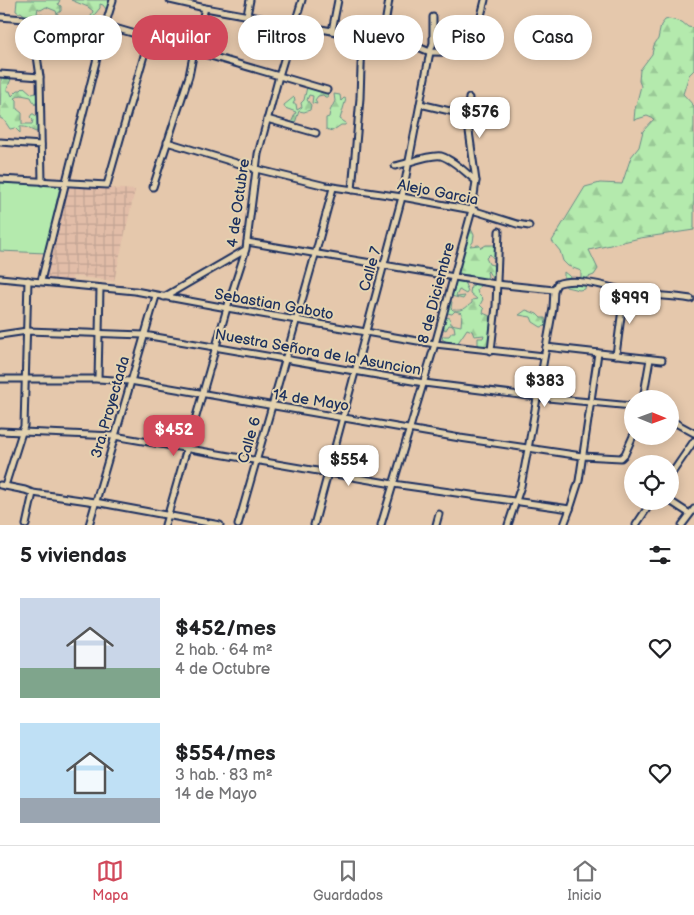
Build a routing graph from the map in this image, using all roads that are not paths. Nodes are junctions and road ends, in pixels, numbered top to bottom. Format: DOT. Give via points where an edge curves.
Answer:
graph roads {
  1 [pos="113,0"];
  2 [pos="170,0"];
  3 [pos="250,0"];
  4 [pos="302,0"];
  5 [pos="338,0"];
  6 [pos="389,0"];
  7 [pos="484,0"];
  8 [pos="190,2"];
  9 [pos="205,8"];
  10 [pos="108,15"];
  11 [pos="203,15"];
  12 [pos="247,15"];
  13 [pos="298,15"];
  14 [pos="386,15"];
  15 [pos="481,15"];
  16 [pos="0,18"];
  17 [pos="15,19"];
  18 [pos="324,29"];
  19 [pos="332,31"];
  20 [pos="433,43"];
  21 [pos="423,49"];
  22 [pos="430,52"];
  23 [pos="433,52"];
  24 [pos="38,60"];
  25 [pos="96,60"];
  26 [pos="143,60"];
  27 [pos="192,60"];
  28 [pos="227,60"];
  29 [pos="284,60"];
  30 [pos="361,60"];
  31 [pos="0,74"];
  32 [pos="279,76"];
  33 [pos="40,77"];
  34 [pos="327,90"];
  35 [pos="468,98"];
  36 [pos="420,104"];
  37 [pos="467,115"];
  38 [pos="267,119"];
  39 [pos="316,134"];
  40 [pos="0,142"];
  41 [pos="167,142"];
  42 [pos="41,145"];
  43 [pos="410,163"];
  44 [pos="395,166"];
  45 [pos="256,168"];
  46 [pos="0,179"];
  47 [pos="476,181"];
  48 [pos="42,182"];
  49 [pos="65,184"];
  50 [pos="153,187"];
  51 [pos="332,188"];
  52 [pos="352,190"];
  53 [pos="402,197"];
  54 [pos="472,210"];
  55 [pos="528,226"];
  56 [pos="500,232"];
  57 [pos="247,242"];
  58 [pos="246,249"];
  59 [pos="315,255"];
  60 [pos="385,266"];
  61 [pos="454,277"];
  62 [pos="0,278"];
  63 [pos="28,280"];
  64 [pos="41,281"];
  65 [pos="496,284"];
  66 [pos="100,288"];
  67 [pos="554,290"];
  68 [pos="628,291"];
  69 [pos="156,296"];
  70 [pos="163,297"];
  71 [pos="691,299"];
  72 [pos="227,308"];
  73 [pos="296,320"];
  74 [pos="27,331"];
  75 [pos="366,332"];
  76 [pos="99,334"];
  77 [pos="0,335"];
  78 [pos="144,335"];
  79 [pos="436,344"];
  80 [pos="546,347"];
  81 [pos="215,348"];
  82 [pos="491,351"];
  83 [pos="598,353"];
  84 [pos="616,355"];
  85 [pos="544,356"];
  86 [pos="650,359"];
  87 [pos="285,360"];
  88 [pos="662,360"];
  89 [pos="354,371"];
  90 [pos="25,378"];
  91 [pos="0,379"];
  92 [pos="98,379"];
  93 [pos="130,381"];
  94 [pos="424,383"];
  95 [pos="645,390"];
  96 [pos="202,394"];
  97 [pos="537,397"];
  98 [pos="590,402"];
  99 [pos="624,405"];
  100 [pos="272,406"];
  101 [pos="342,418"];
  102 [pos="679,425"];
  103 [pos="410,429"];
  104 [pos="0,431"];
  105 [pos="23,433"];
  106 [pos="694,433"];
  107 [pos="114,436"];
  108 [pos="694,441"];
  109 [pos="629,445"];
  110 [pos="186,448"];
  111 [pos="528,449"];
  112 [pos="582,456"];
  113 [pos="256,461"];
  114 [pos="679,463"];
  115 [pos="327,474"];
  116 [pos="393,484"];
  117 [pos="2,486"];
  118 [pos="32,494"];
  119 [pos="95,502"];
  120 [pos="516,502"];
  121 [pos="679,507"];
  122 [pos="570,509"];
  123 [pos="694,509"];
  124 [pos="646,510"];
  125 [pos="439,514"];
  126 [pos="690,514"];
  127 [pos="168,516"];
  128 [pos="26,525"];
  129 [pos="89,525"];
  130 [pos="165,525"];
  131 [pos="220,525"];
  132 [pos="238,525"];
  133 [pos="314,525"];
  134 [pos="381,525"];
  135 [pos="436,525"];
  136 [pos="508,525"];
  137 [pos="564,525"];
  138 [pos="636,525"];
  139 [pos="682,525"];
  1 -- 10 [label="street"];
  2 -- 8 [label="street"];
  3 -- 12 [label="street"];
  4 -- 13 [label="street, 4 de Octubre"];
  5 -- 19 [label="street"];
  6 -- 14 [label="street"];
  7 -- 15 [label="street"];
  8 -- 9 [label="street"];
  9 -- 11 [label="street"];
  9 -- 12 [label="street"];
  16 -- 17 [label="street"];
  18 -- 19 [label="street"];
  20 -- 22 [label="street, Calle 7"];
  21 -- 22 [label="street"];
  22 -- 23 [label="street"];
  22 -- 36 [label="street, Calle 7"];
  24 -- 33 [label="street"];
  25 -- 49 [label="street"];
  26 -- 49 [label="street" via="107,185"];
  27 -- 41 [label="street"];
  28 -- 32 [label="street"];
  29 -- 32 [label="street, 4 de Octubre"];
  30 -- 52 [label="street"];
  31 -- 33 [label="street"];
  32 -- 34 [label="street"];
  32 -- 38 [label="street, 4 de Octubre"];
  33 -- 42 [label="street"];
  35 -- 37 [label="street, 8 de Diciembre"];
  36 -- 37 [label="street"];
  36 -- 43 [label="street, Calle 7"];
  37 -- 47 [label="street, 8 de Diciembre"];
  38 -- 39 [label="street"];
  38 -- 45 [label="street, 4 de Octubre"];
  40 -- 42 [label="street"];
  41 -- 45 [label="street, Alejo Garcia"];
  41 -- 50 [label="street"];
  42 -- 48 [label="street"];
  43 -- 44 [label="street"];
  43 -- 47 [label="street" via="442,156"];
  43 -- 53 [label="street, Calle 7"];
  45 -- 51 [label="street, Alejo Garcia"];
  45 -- 57 [label="street, 4 de Octubre"];
  46 -- 48 [label="street"];
  47 -- 54 [label="street, 8 de Diciembre"];
  48 -- 49 [label="street"];
  49 -- 64 [label="street"];
  51 -- 52 [label="street, Alejo Garcia"];
  51 -- 59 [label="street, Calle 6"];
  52 -- 53 [label="street, Alejo Garcia"];
  53 -- 54 [label="street, Alejo Garcia"];
  53 -- 60 [label="street, Calle 7"];
  54 -- 55 [label="street, Alejo Garcia"];
  54 -- 61 [label="street, 8 de Diciembre"];
  56 -- 65 [label="street"];
  57 -- 58 [label="street, 4 de Octubre"];
  57 -- 59 [label="street"];
  58 -- 70 [label="street"];
  58 -- 72 [label="street, 4 de Octubre"];
  59 -- 60 [label="street"];
  59 -- 73 [label="street, Calle 6"];
  60 -- 61 [label="street"];
  60 -- 75 [label="street, Calle 7"];
  61 -- 65 [label="street"];
  61 -- 79 [label="street, 8 de Diciembre"];
  62 -- 63 [label="street, Sebastian Gaboto"];
  63 -- 64 [label="street, Sebastian Gaboto"];
  63 -- 74 [label="street"];
  64 -- 66 [label="street, Sebastian Gaboto"];
  65 -- 67 [label="street"];
  65 -- 82 [label="street"];
  66 -- 69 [label="street, Sebastian Gaboto"];
  66 -- 76 [label="street"];
  67 -- 68 [label="street" via="557,284 569,281"];
  67 -- 80 [label="street"];
  68 -- 71 [label="street"];
  68 -- 84 [label="street" via="622,309"];
  69 -- 70 [label="street, Sebastian Gaboto"];
  69 -- 78 [label="street, 3ra. Proyectada"];
  70 -- 72 [label="street, Sebastian Gaboto"];
  72 -- 73 [label="street, Sebastian Gaboto"];
  72 -- 81 [label="street, 4 de Octubre"];
  73 -- 75 [label="street, Sebastian Gaboto"];
  73 -- 87 [label="street, Calle 6"];
  74 -- 76 [label="street, Nuestra Señora de la Asuncion"];
  74 -- 77 [label="street, Nuestra Señora de la Asuncion"];
  74 -- 90 [label="street"];
  75 -- 79 [label="street, Sebastian Gaboto"];
  75 -- 89 [label="street, Calle 7"];
  76 -- 78 [label="street, Nuestra Señora de la Asuncion"];
  76 -- 92 [label="street"];
  78 -- 81 [label="street, Nuestra Señora de la Asuncion"];
  78 -- 93 [label="street, 3ra. Proyectada"];
  79 -- 82 [label="street, Sebastian Gaboto"];
  79 -- 94 [label="street, 8 de Diciembre"];
  80 -- 83 [label="street"];
  80 -- 85 [label="street"];
  81 -- 87 [label="street, Nuestra Señora de la Asuncion"];
  81 -- 96 [label="street, 4 de Octubre"];
  82 -- 85 [label="street, Sebastian Gaboto"];
  83 -- 84 [label="street"];
  83 -- 98 [label="street"];
  84 -- 86 [label="street"];
  85 -- 97 [label="street"];
  86 -- 88 [label="street"];
  86 -- 95 [label="street"];
  87 -- 89 [label="street, Nuestra Señora de la Asuncion"];
  87 -- 100 [label="street, Calle 6"];
  89 -- 94 [label="street, Nuestra Señora de la Asuncion"];
  89 -- 101 [label="street, Calle 7"];
  90 -- 91 [label="street, 14 de Mayo"];
  90 -- 92 [label="street, 14 de Mayo"];
  90 -- 105 [label="street"];
  92 -- 93 [label="street, 14 de Mayo"];
  93 -- 96 [label="street, 14 de Mayo"];
  93 -- 107 [label="street, 3ra. Proyectada"];
  94 -- 97 [label="street, Nuestra Señora de la Asuncion"];
  94 -- 103 [label="street, 8 de Diciembre"];
  96 -- 100 [label="street, 14 de Mayo"];
  96 -- 110 [label="street, 4 de Octubre"];
  97 -- 98 [label="street, Nuestra Señora de la Asuncion"];
  97 -- 111 [label="street"];
  98 -- 99 [label="street, Nuestra Señora de la Asuncion"];
  98 -- 112 [label="street"];
  100 -- 101 [label="street, 14 de Mayo"];
  100 -- 113 [label="street, Calle 6"];
  101 -- 103 [label="street, 14 de Mayo"];
  101 -- 115 [label="street, Calle 7"];
  102 -- 106 [label="street"];
  103 -- 111 [label="street, 14 de Mayo"];
  103 -- 116 [label="street, 8 de Diciembre"];
  104 -- 105 [label="street"];
  105 -- 107 [label="street"];
  105 -- 117 [label="street"];
  107 -- 110 [label="street"];
  107 -- 119 [label="street, 3ra. Proyectada"];
  108 -- 114 [label="street"];
  109 -- 112 [label="street, 14 de Mayo" via="625,454 617,459"];
  110 -- 113 [label="street"];
  110 -- 127 [label="street, 4 de Octubre"];
  111 -- 112 [label="street, 14 de Mayo"];
  111 -- 120 [label="street"];
  112 -- 122 [label="street"];
  113 -- 115 [label="street"];
  113 -- 132 [label="street, Calle 6"];
  115 -- 116 [label="street"];
  115 -- 133 [label="street, Calle 7"];
  116 -- 120 [label="street"];
  116 -- 134 [label="street, 8 de Diciembre"];
  117 -- 118 [label="street"];
  118 -- 119 [label="street"];
  118 -- 128 [label="street"];
  119 -- 127 [label="street"];
  119 -- 129 [label="street, 3ra. Proyectada"];
  120 -- 122 [label="street"];
  120 -- 136 [label="street"];
  121 -- 126 [label="street"];
  122 -- 137 [label="street"];
  123 -- 126 [label="street"];
  124 -- 138 [label="street"];
  125 -- 135 [label="street"];
  126 -- 139 [label="street"];
  127 -- 130 [label="street, 4 de Octubre"];
  127 -- 131 [label="street"];
}
